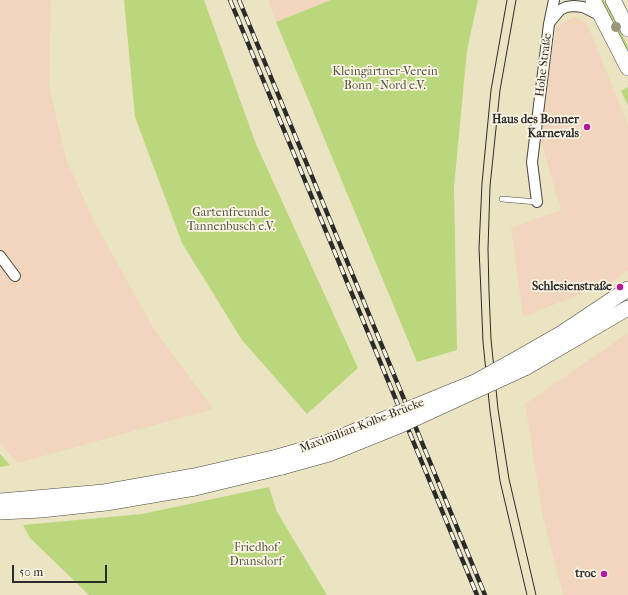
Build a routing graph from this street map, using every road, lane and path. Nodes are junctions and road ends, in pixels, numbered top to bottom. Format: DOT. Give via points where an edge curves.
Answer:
graph roads {
  1 [pos="554,0"];
  2 [pos="593,0"];
  3 [pos="614,0"];
  4 [pos="602,16"];
  5 [pos="549,24"];
  6 [pos="628,29"];
  7 [pos="628,68"];
  8 [pos="502,199"];
  9 [pos="537,202"];
  10 [pos="0,256"];
  11 [pos="15,276"];
  12 [pos="628,289"];
  13 [pos="628,308"];
  14 [pos="522,363"];
  15 [pos="280,462"];
  16 [pos="0,501"];
  17 [pos="0,512"];
  1 -- 5 [label="street, Hohe Straße"];
  2 -- 4 [label="street"];
  3 -- 6 [label="street"];
  4 -- 5 [label="street, Hohe Straße" via="583,7 566,7 560,10"];
  4 -- 7 [label="street"];
  5 -- 9 [label="street, Hohe Straße" via="532,162"];
  8 -- 9 [label="lane"];
  10 -- 11 [label="street"];
  12 -- 14 [label="street, Maximilian-Kolbe-Brücke"];
  13 -- 14 [label="street, Maximilian-Kolbe-Brücke"];
  14 -- 15 [label="street, Maximilian-Kolbe-Brücke, bridge" via="401,425 329,454"];
  15 -- 16 [label="street, Maximilian-Kolbe-Brücke" via="104,492"];
  15 -- 17 [label="street, Maximilian-Kolbe-Brücke" via="195,488 153,496 42,510"];
}
